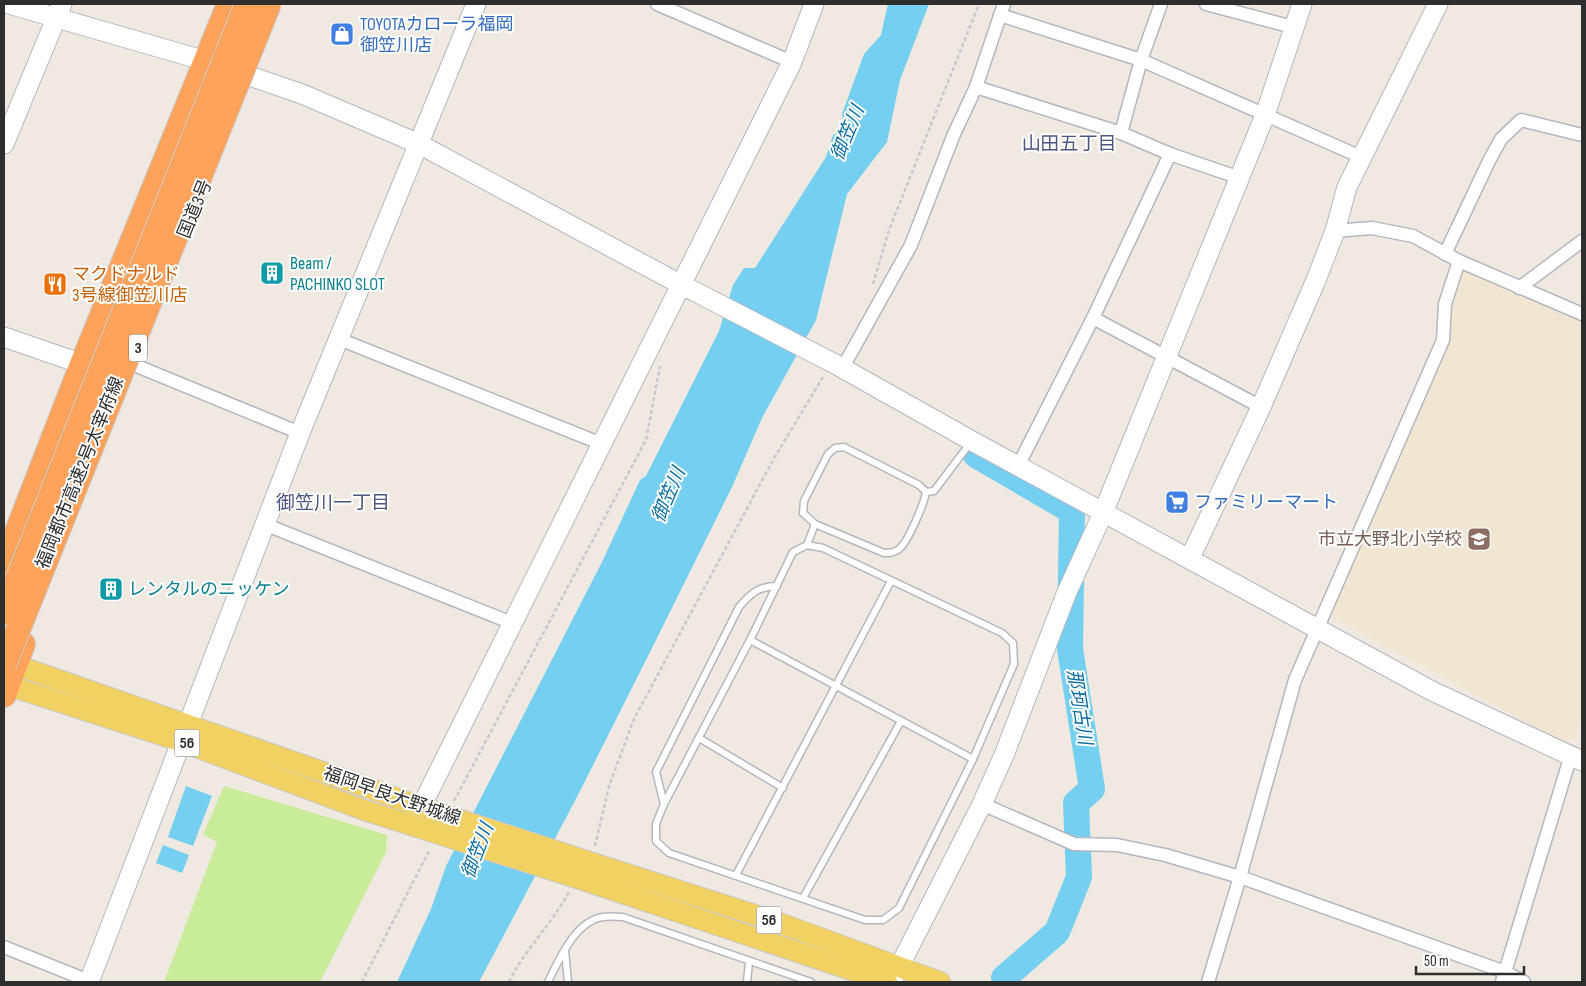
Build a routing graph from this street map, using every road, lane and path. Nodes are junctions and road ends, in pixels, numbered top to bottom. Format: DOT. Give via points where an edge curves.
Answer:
graph roads {
  1 [pos="9,4"];
  2 [pos="229,4"];
  3 [pos="247,4"];
  4 [pos="269,4"];
  5 [pos="278,4"];
  6 [pos="476,4"];
  7 [pos="657,4"];
  8 [pos="814,4"];
  9 [pos="980,4"];
  10 [pos="1162,4"];
  11 [pos="1206,4"];
  12 [pos="1302,4"];
  13 [pos="1438,4"];
  14 [pos="1002,9"];
  15 [pos="60,11"];
  16 [pos="1293,27"];
  17 [pos="1141,60"];
  18 [pos="206,61"];
  19 [pos="792,62"];
  20 [pos="249,75"];
  21 [pos="976,87"];
  22 [pos="1265,115"];
  23 [pos="1121,133"];
  24 [pos="1582,135"];
  25 [pos="4,144"];
  26 [pos="419,144"];
  27 [pos="1170,154"];
  28 [pos="1361,157"];
  29 [pos="1240,178"];
  30 [pos="1335,231"];
  31 [pos="1582,241"];
  32 [pos="1445,254"];
  33 [pos="1459,261"];
  34 [pos="687,287"];
  35 [pos="1520,288"];
  36 [pos="870,289"];
  37 [pos="1582,314"];
  38 [pos="1093,318"];
  39 [pos="4,338"];
  40 [pos="339,339"];
  41 [pos="662,357"];
  42 [pos="1166,357"];
  43 [pos="82,364"];
  44 [pos="132,364"];
  45 [pos="835,367"];
  46 [pos="1261,408"];
  47 [pos="300,433"];
  48 [pos="972,441"];
  49 [pos="602,444"];
  50 [pos="1018,466"];
  51 [pos="926,492"];
  52 [pos="1103,513"];
  53 [pos="264,524"];
  54 [pos="815,524"];
  55 [pos="807,544"];
  56 [pos="1190,558"];
  57 [pos="4,565"];
  58 [pos="891,581"];
  59 [pos="777,586"];
  60 [pos="4,613"];
  61 [pos="512,623"];
  62 [pos="1316,628"];
  63 [pos="750,640"];
  64 [pos="6,676"];
  65 [pos="836,686"];
  66 [pos="900,721"];
  67 [pos="184,732"];
  68 [pos="699,738"];
  69 [pos="1576,758"];
  70 [pos="972,759"];
  71 [pos="783,788"];
  72 [pos="664,804"];
  73 [pos="982,804"];
  74 [pos="421,807"];
  75 [pos="450,809"];
  76 [pos="432,844"];
  77 [pos="595,857"];
  78 [pos="736,875"];
  79 [pos="1240,877"];
  80 [pos="578,885"];
  81 [pos="803,898"];
  82 [pos="4,947"];
  83 [pos="565,950"];
  84 [pos="749,962"];
  85 [pos="893,977"];
  86 [pos="1503,977"];
  87 [pos="89,982"];
  88 [pos="362,982"];
  89 [pos="510,982"];
  90 [pos="548,982"];
  91 [pos="568,982"];
  92 [pos="747,982"];
  93 [pos="812,982"];
  94 [pos="940,982"];
  95 [pos="1208,982"];
  96 [pos="1524,982"];
  1 -- 15 [label="street"];
  2 -- 18 [label="highway"];
  3 -- 60 [label="highway, 福岡都市高速2号太宰府線, bridge"];
  4 -- 64 [label="highway, 福岡都市高速2号太宰府線, bridge"];
  5 -- 20 [label="highway, 国道3号 / 3"];
  6 -- 26 [label="street"];
  7 -- 19 [label="street"];
  8 -- 19 [label="street"];
  9 -- 36 [label="path" via="888,230"];
  10 -- 17 [label="street"];
  11 -- 16 [label="street"];
  12 -- 16 [label="street"];
  13 -- 28 [label="street"];
  14 -- 17 [label="street"];
  14 -- 21 [label="street"];
  15 -- 18 [label="street"];
  15 -- 25 [label="street"];
  16 -- 22 [label="street"];
  17 -- 22 [label="street"];
  17 -- 23 [label="street"];
  18 -- 20 [label="street"];
  18 -- 43 [label="highway"];
  19 -- 34 [label="street"];
  20 -- 26 [label="street"];
  20 -- 44 [label="highway, 国道3号 / 3"];
  21 -- 23 [label="street"];
  21 -- 45 [label="street" via="911,245"];
  22 -- 28 [label="street"];
  22 -- 29 [label="street"];
  23 -- 27 [label="street"];
  24 -- 32 [label="street" via="1520,120 1501,139"];
  26 -- 34 [label="street"];
  26 -- 40 [label="street"];
  27 -- 29 [label="street"];
  27 -- 38 [label="street"];
  28 -- 30 [label="street" via="1347,187"];
  29 -- 42 [label="street"];
  30 -- 32 [label="street" via="1372,228 1413,236"];
  30 -- 46 [label="street"];
  31 -- 35 [label="street"];
  32 -- 33 [label="street"];
  33 -- 35 [label="street"];
  33 -- 62 [label="street" via="1445,304 1443,340"];
  34 -- 45 [label="street, bridge"];
  34 -- 49 [label="street"];
  35 -- 37 [label="street"];
  38 -- 42 [label="street"];
  38 -- 50 [label="street"];
  39 -- 43 [label="street"];
  40 -- 47 [label="street"];
  40 -- 49 [label="street"];
  41 -- 75 [label="path" via="646,440"];
  42 -- 46 [label="street"];
  42 -- 52 [label="street"];
  43 -- 57 [label="highway"];
  44 -- 47 [label="street"];
  44 -- 64 [label="highway, 国道3号 / 3"];
  45 -- 48 [label="street"];
  45 -- 77 [label="path" via="773,460 634,719 609,786"];
  46 -- 56 [label="street"];
  47 -- 53 [label="street"];
  48 -- 50 [label="street"];
  48 -- 51 [label="lane" via="934,491"];
  49 -- 61 [label="street"];
  50 -- 52 [label="street"];
  51 -- 54 [label="lane" via="901,548 894,553 884,553"];
  51 -- 54 [label="lane" via="919,485 844,447 835,448 828,454 804,501 803,513"];
  52 -- 56 [label="street"];
  52 -- 73 [label="street" via="1067,592"];
  53 -- 61 [label="street"];
  53 -- 67 [label="street"];
  54 -- 55 [label="lane"];
  55 -- 58 [label="lane" via="824,548"];
  55 -- 59 [label="lane" via="793,552"];
  56 -- 62 [label="street"];
  58 -- 65 [label="lane"];
  58 -- 70 [label="lane" via="1002,633 1013,643 1014,664"];
  59 -- 63 [label="lane"];
  59 -- 72 [label="lane" via="763,586 750,594 730,624 656,772"];
  61 -- 74 [label="street"];
  62 -- 69 [label="street" via="1432,691"];
  62 -- 79 [label="street" via="1295,680"];
  63 -- 65 [label="lane"];
  63 -- 68 [label="lane"];
  64 -- 67 [label="main road, 福岡早良大野城線 / 56"];
  65 -- 66 [label="lane"];
  65 -- 71 [label="lane"];
  66 -- 70 [label="lane"];
  66 -- 81 [label="lane"];
  67 -- 74 [label="main road, 福岡早良大野城線 / 56, bridge"];
  67 -- 80 [label="main road, 福岡早良大野城線 / 56, bridge" via="364,810"];
  67 -- 87 [label="street"];
  68 -- 71 [label="lane"];
  68 -- 72 [label="lane"];
  69 -- 86 [label="street"];
  70 -- 81 [label="lane" via="899,908 883,920 865,920"];
  71 -- 78 [label="lane"];
  72 -- 78 [label="lane" via="656,824 656,841 669,853"];
  73 -- 79 [label="street" via="1074,844 1117,845"];
  73 -- 85 [label="street"];
  74 -- 77 [label="main road, 福岡早良大野城線 / 56, bridge"];
  76 -- 88 [label="path"];
  77 -- 85 [label="main road, 福岡早良大野城線 / 56" via="774,921"];
  78 -- 81 [label="lane"];
  79 -- 86 [label="street"];
  79 -- 95 [label="street"];
  80 -- 85 [label="main road, 福岡早良大野城線 / 56"];
  80 -- 89 [label="path" via="519,962"];
  82 -- 87 [label="street"];
  83 -- 84 [label="lane" via="584,925 602,917 623,917"];
  83 -- 90 [label="lane"];
  83 -- 91 [label="lane"];
  84 -- 92 [label="lane"];
  84 -- 93 [label="lane"];
  85 -- 94 [label="main road, 福岡早良大野城線 / 56"];
  86 -- 96 [label="street"];
}
